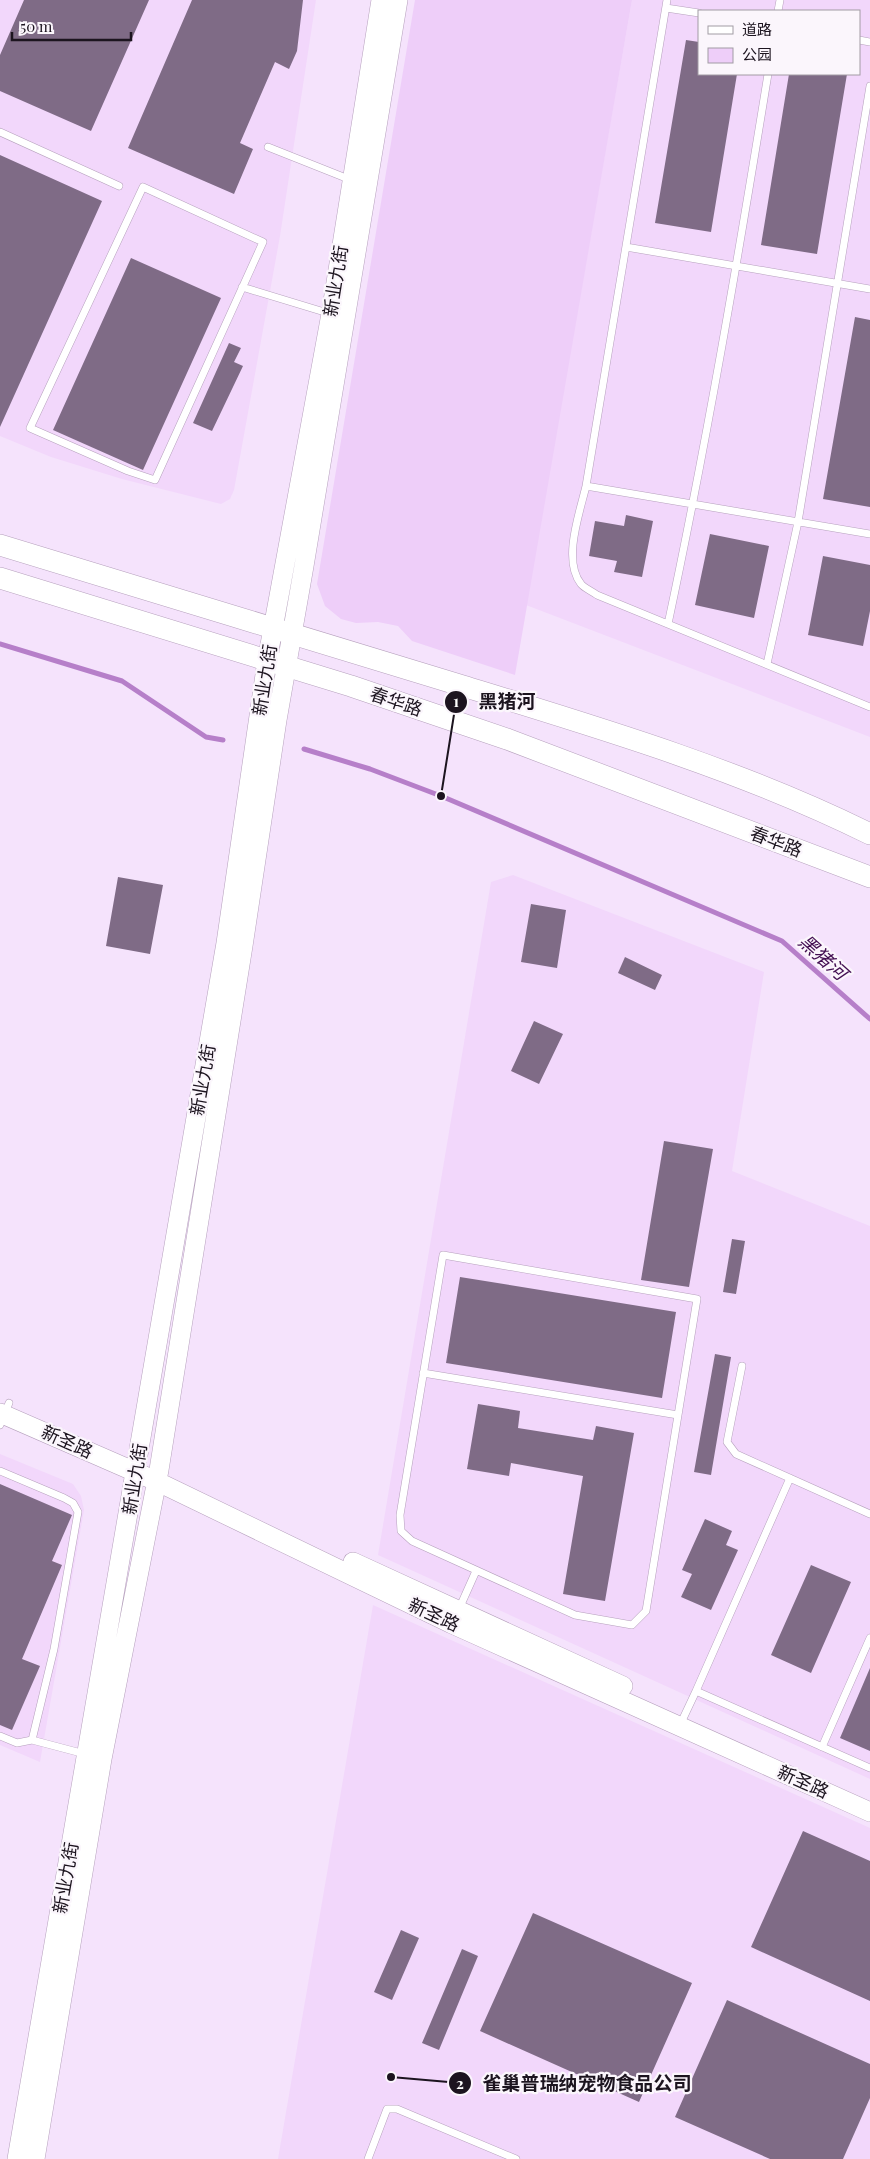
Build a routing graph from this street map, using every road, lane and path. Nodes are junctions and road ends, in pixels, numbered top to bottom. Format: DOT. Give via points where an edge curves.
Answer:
graph roads {
  1 [pos="381,0"];
  2 [pos="398,0"];
  3 [pos="667,4"];
  4 [pos="698,13"];
  5 [pos="768,75"];
  6 [pos="870,86"];
  7 [pos="0,132"];
  8 [pos="268,147"];
  9 [pos="358,181"];
  10 [pos="119,186"];
  11 [pos="626,247"];
  12 [pos="736,266"];
  13 [pos="837,284"];
  14 [pos="242,287"];
  15 [pos="870,289"];
  16 [pos="339,315"];
  17 [pos="586,486"];
  18 [pos="694,504"];
  19 [pos="798,522"];
  20 [pos="870,534"];
  21 [pos="0,545"];
  22 [pos="0,578"];
  23 [pos="668,624"];
  24 [pos="283,631"];
  25 [pos="277,664"];
  26 [pos="767,664"];
  27 [pos="870,704"];
  28 [pos="843,821"];
  29 [pos="870,827"];
  30 [pos="870,834"];
  31 [pos="829,863"];
  32 [pos="870,877"];
  33 [pos="870,886"];
  34 [pos="742,1366"];
  35 [pos="423,1373"];
  36 [pos="3,1411"];
  37 [pos="678,1415"];
  38 [pos="137,1467"];
  39 [pos="0,1471"];
  40 [pos="158,1475"];
  41 [pos="790,1478"];
  42 [pos="870,1514"];
  43 [pos="476,1571"];
  44 [pos="455,1618"];
  45 [pos="870,1638"];
  46 [pos="696,1691"];
  47 [pos="682,1721"];
  48 [pos="0,1736"];
  49 [pos="32,1740"];
  50 [pos="822,1747"];
  51 [pos="95,1757"];
  52 [pos="870,1768"];
  53 [pos="870,1798"];
  54 [pos="870,1812"];
  55 [pos="17,2159"];
  56 [pos="35,2159"];
  57 [pos="368,2159"];
  58 [pos="516,2159"];
  1 -- 9 [label="street, 新业九街"];
  2 -- 9 [label="street, 新业九街"];
  3 -- 4 [label="lane"];
  3 -- 11 [label="lane"];
  5 -- 12 [label="lane"];
  6 -- 13 [label="lane"];
  7 -- 10 [label="lane"];
  8 -- 9 [label="lane"];
  9 -- 16 [label="street, 新业九街"];
  11 -- 12 [label="lane"];
  11 -- 17 [label="lane"];
  12 -- 13 [label="lane"];
  12 -- 18 [label="lane"];
  13 -- 15 [label="lane"];
  13 -- 19 [label="lane"];
  14 -- 14 [label="lane" via="263,242 143,187 30,428 155,480"];
  14 -- 16 [label="lane"];
  16 -- 24 [label="street, 新业九街"];
  17 -- 18 [label="lane"];
  17 -- 23 [label="lane" via="571,552 573,567 581,584 597,595"];
  18 -- 19 [label="lane"];
  18 -- 23 [label="lane"];
  19 -- 20 [label="lane"];
  19 -- 26 [label="lane"];
  21 -- 24 [label="main road, 春华路"];
  22 -- 25 [label="main road, 春华路"];
  23 -- 26 [label="lane"];
  24 -- 25 [label="street, 新业九街"];
  24 -- 28 [label="main road, 春华路" via="611,732"];
  25 -- 31 [label="main road, 春华路" via="507,739"];
  25 -- 38 [label="street, 新业九街"];
  25 -- 40 [label="street, 新业九街"];
  26 -- 27 [label="lane"];
  28 -- 29 [label="street"];
  28 -- 30 [label="main road, 春华路"];
  31 -- 32 [label="main road, 春华路"];
  31 -- 33 [label="street"];
  34 -- 41 [label="lane" via="727,1442 736,1454"];
  35 -- 37 [label="lane"];
  35 -- 37 [label="lane" via="443,1255 696,1299"];
  35 -- 43 [label="lane" via="400,1515 401,1531 412,1541"];
  36 -- 38 [label="street, 新圣路"];
  37 -- 43 [label="lane" via="646,1611 632,1625 575,1615"];
  38 -- 40 [label="street, 新圣路"];
  38 -- 51 [label="street, 新业九街"];
  39 -- 49 [label="lane" via="64,1498 73,1503 78,1512 54,1649"];
  40 -- 44 [label="street, 新圣路"];
  40 -- 51 [label="street, 新业九街"];
  41 -- 42 [label="lane"];
  41 -- 46 [label="lane"];
  43 -- 44 [label="lane"];
  44 -- 47 [label="street, 新圣路"];
  45 -- 50 [label="lane"];
  46 -- 47 [label="lane"];
  46 -- 50 [label="lane"];
  47 -- 53 [label="street, 新圣路"];
  47 -- 54 [label="street, 新圣路"];
  48 -- 49 [label="lane" via="17,1743"];
  49 -- 51 [label="lane"];
  50 -- 52 [label="lane"];
  51 -- 55 [label="street, 新业九街"];
  51 -- 56 [label="street, 新业九街"];
  57 -- 58 [label="lane" via="387,2109 397,2109"];
}
